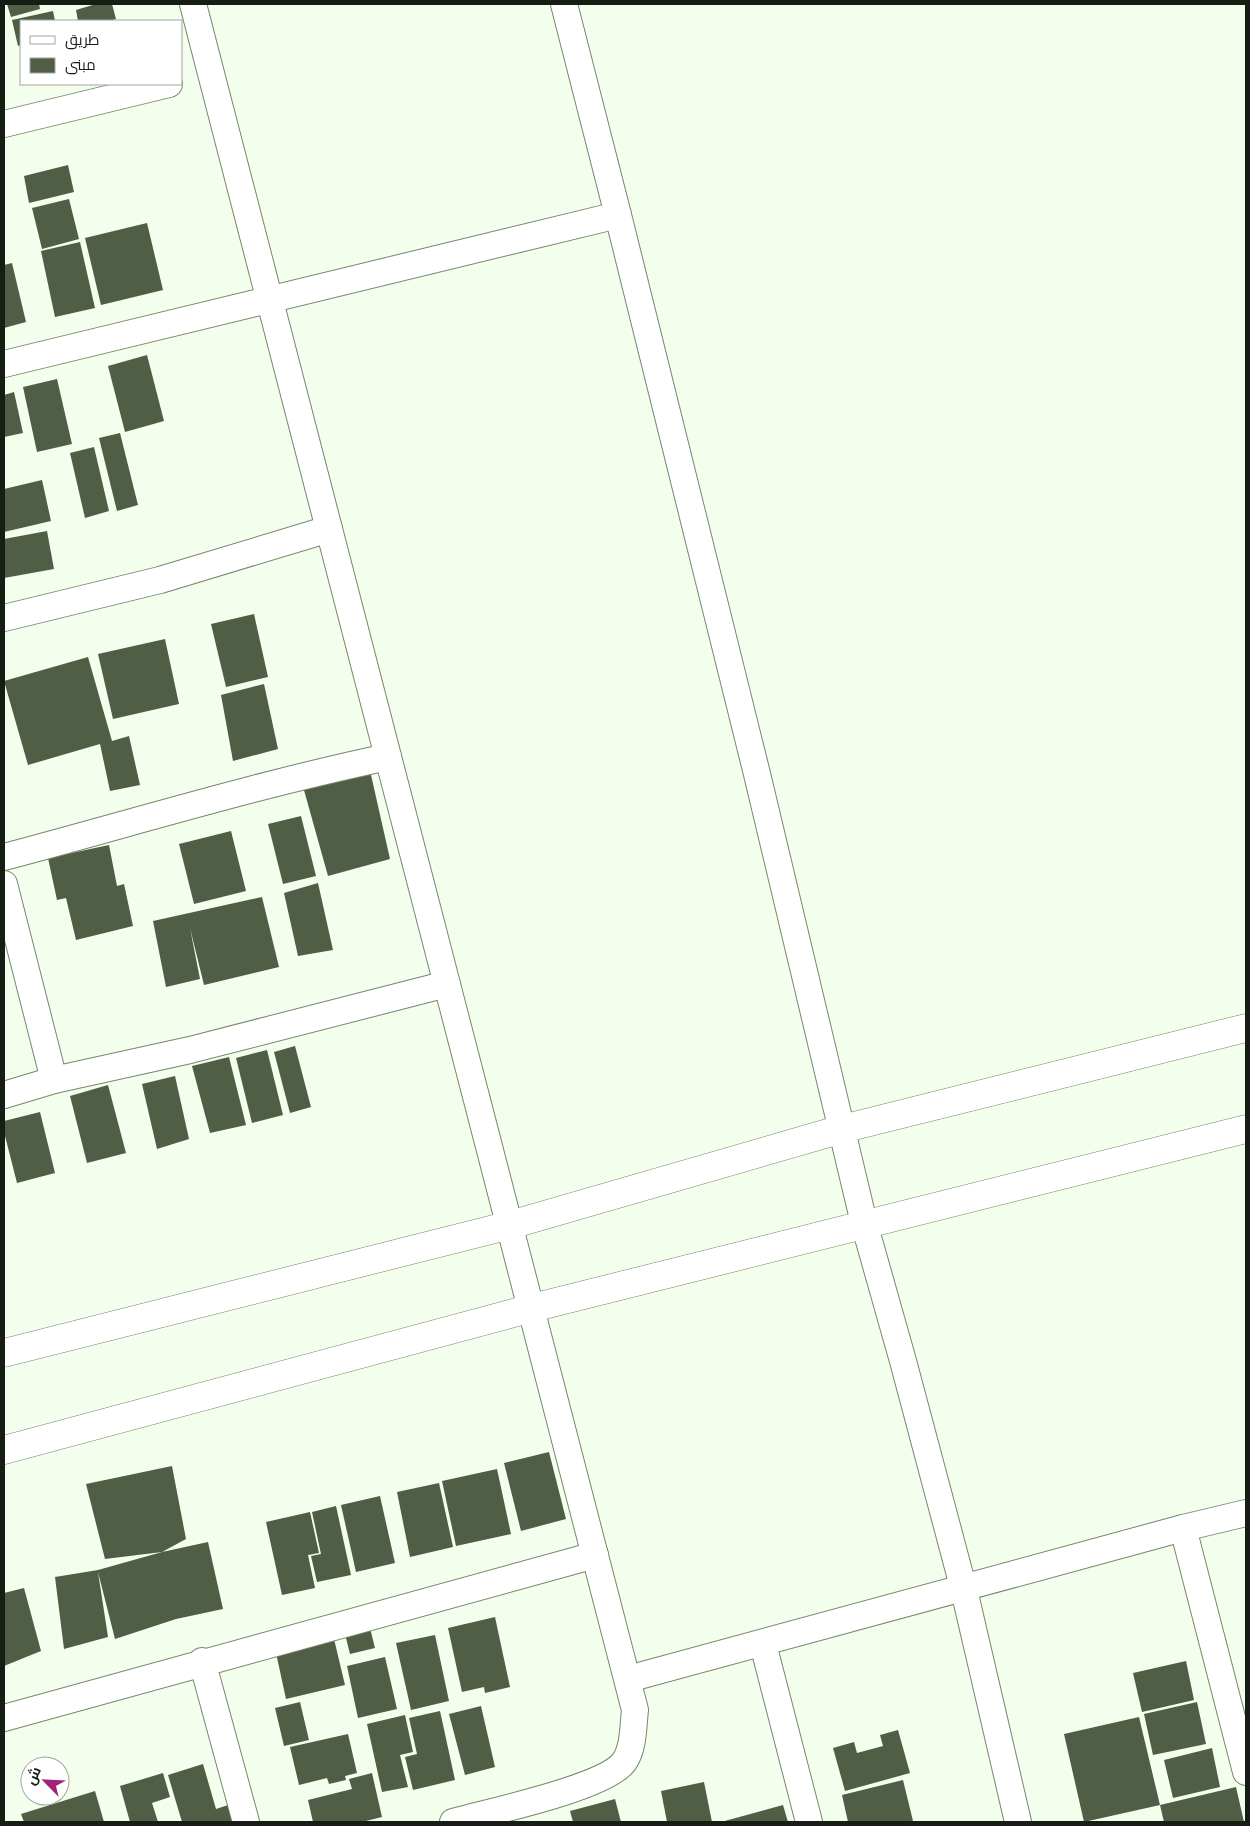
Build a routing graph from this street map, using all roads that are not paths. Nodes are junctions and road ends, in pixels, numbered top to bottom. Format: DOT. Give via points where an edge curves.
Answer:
graph roads {
  1 [pos="193,4"];
  2 [pos="564,4"];
  3 [pos="211,73"];
  4 [pos="182,81"];
  5 [pos="165,85"];
  6 [pos="4,124"];
  7 [pos="618,215"];
  8 [pos="270,300"];
  9 [pos="4,364"];
  10 [pos="329,529"];
  11 [pos="4,618"];
  12 [pos="388,757"];
  13 [pos="4,857"];
  14 [pos="4,884"];
  15 [pos="448,984"];
  16 [pos="1246,1028"];
  17 [pos="54,1080"];
  18 [pos="4,1095"];
  19 [pos="1246,1128"];
  20 [pos="842,1129"];
  21 [pos="864,1223"];
  22 [pos="510,1225"];
  23 [pos="532,1308"];
  24 [pos="4,1353"];
  25 [pos="4,1450"];
  26 [pos="1246,1514"];
  27 [pos="1183,1528"];
  28 [pos="596,1555"];
  29 [pos="964,1590"];
  30 [pos="763,1644"];
  31 [pos="202,1661"];
  32 [pos="628,1679"];
  33 [pos="4,1718"];
  34 [pos="1246,1772"];
  35 [pos="246,1822"];
  36 [pos="453,1822"];
  37 [pos="809,1822"];
  38 [pos="1018,1822"];
  1 -- 3 [label="street"];
  2 -- 7 [label="street"];
  3 -- 4 [label="street"];
  3 -- 8 [label="street"];
  5 -- 6 [label="street"];
  7 -- 8 [label="street"];
  7 -- 20 [label="street"];
  8 -- 9 [label="street"];
  8 -- 10 [label="street"];
  10 -- 11 [label="street" via="160,580"];
  10 -- 12 [label="street"];
  12 -- 13 [label="street" via="305,774"];
  12 -- 15 [label="street"];
  14 -- 17 [label="street"];
  15 -- 17 [label="street" via="190,1050"];
  15 -- 22 [label="street"];
  16 -- 20 [label="main road"];
  17 -- 18 [label="street"];
  19 -- 21 [label="main road"];
  20 -- 21 [label="street"];
  20 -- 22 [label="main road"];
  21 -- 23 [label="main road"];
  21 -- 29 [label="street"];
  22 -- 23 [label="street"];
  22 -- 24 [label="main road"];
  23 -- 25 [label="main road"];
  23 -- 28 [label="street"];
  26 -- 27 [label="street"];
  27 -- 29 [label="street"];
  27 -- 34 [label="street"];
  28 -- 31 [label="street"];
  28 -- 32 [label="street"];
  29 -- 30 [label="street"];
  29 -- 38 [label="street"];
  30 -- 32 [label="street"];
  30 -- 37 [label="street"];
  31 -- 33 [label="street"];
  31 -- 35 [label="street"];
  32 -- 36 [label="street" via="635,1710 632,1742 624,1762 612,1772 561,1793"];
}
